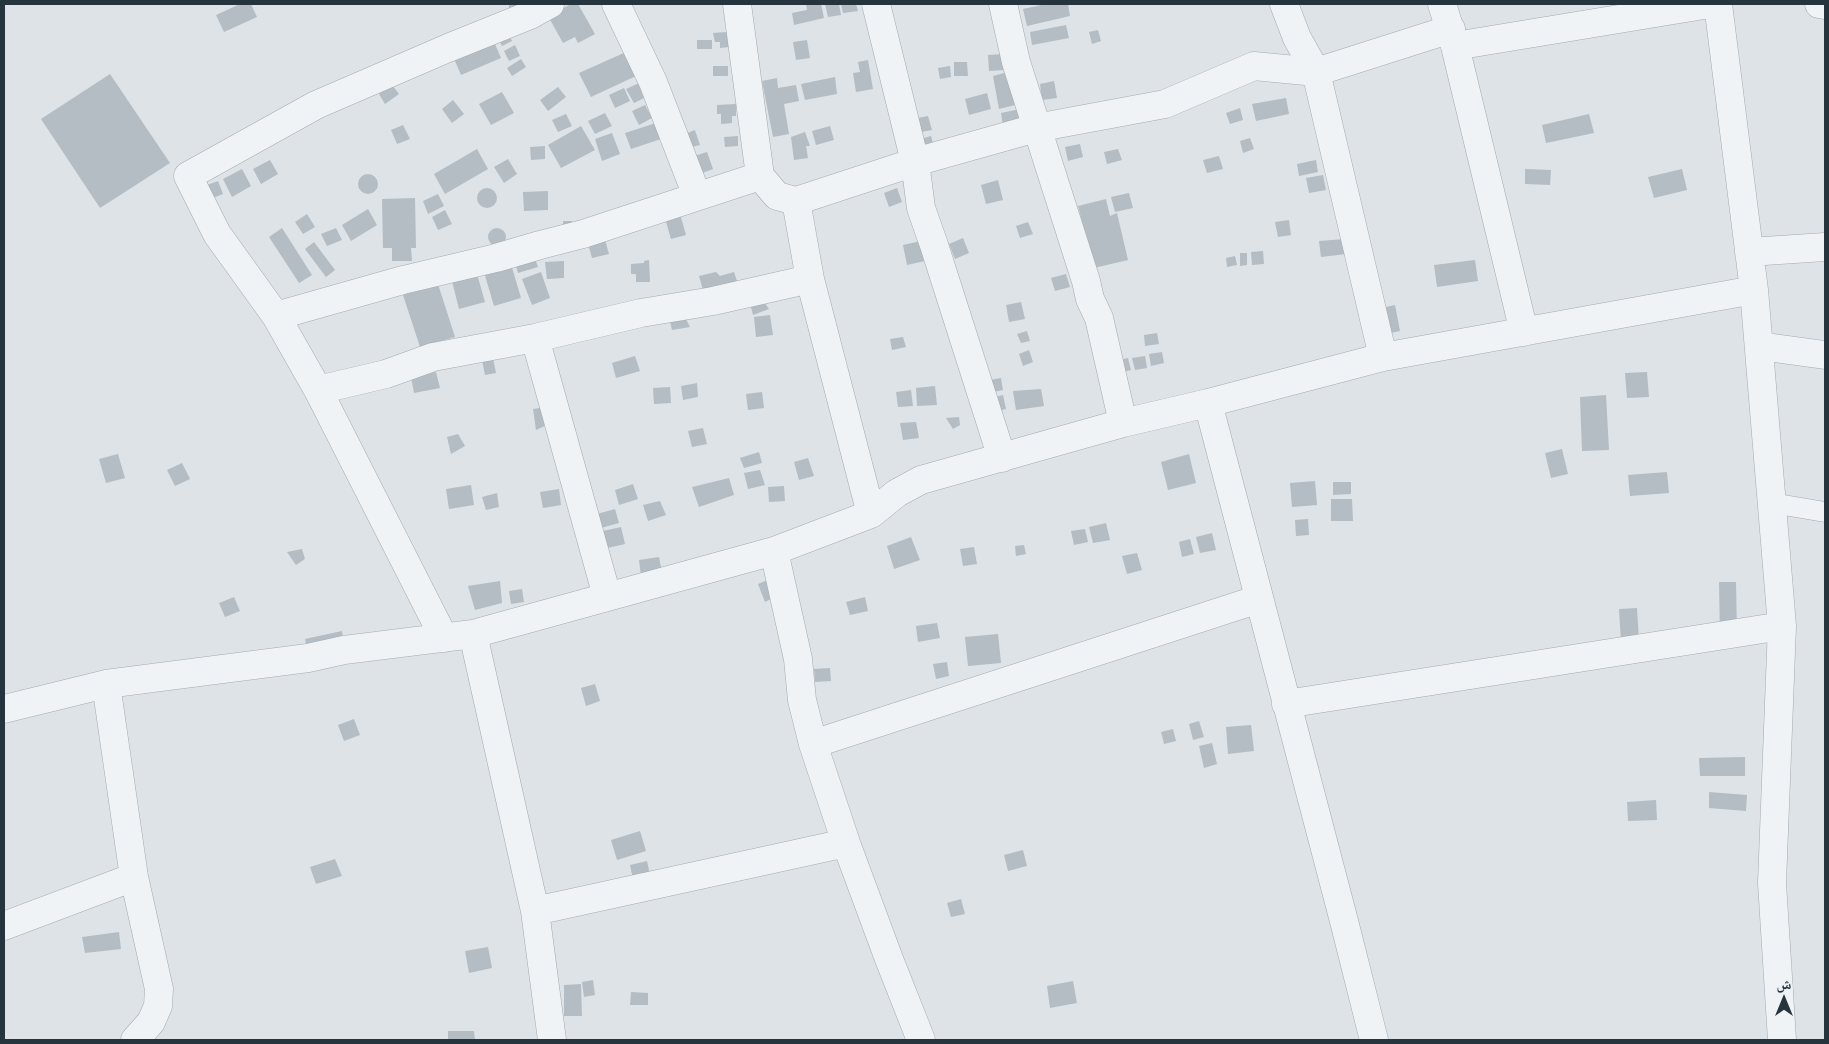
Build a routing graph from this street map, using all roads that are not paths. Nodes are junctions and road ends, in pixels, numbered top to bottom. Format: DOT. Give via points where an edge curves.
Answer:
graph roads {
  1 [pos="550,4"];
  2 [pos="616,4"];
  3 [pos="737,4"];
  4 [pos="876,4"];
  5 [pos="1003,4"];
  6 [pos="1284,4"];
  7 [pos="1442,4"];
  8 [pos="1710,4"];
  9 [pos="1718,4"];
  10 [pos="1819,4"];
  11 [pos="1825,4"];
  12 [pos="1453,38"];
  13 [pos="1316,72"];
  14 [pos="1036,128"];
  15 [pos="914,162"];
  16 [pos="760,176"];
  17 [pos="697,196"];
  18 [pos="796,201"];
  19 [pos="1825,247"];
  20 [pos="1749,252"];
  21 [pos="810,279"];
  22 [pos="1754,290"];
  23 [pos="276,316"];
  24 [pos="1524,332"];
  25 [pos="535,338"];
  26 [pos="1759,346"];
  27 [pos="1825,354"];
  28 [pos="1383,357"];
  29 [pos="318,390"];
  30 [pos="1208,404"];
  31 [pos="1123,423"];
  32 [pos="1002,458"];
  33 [pos="1772,503"];
  34 [pos="1825,512"];
  35 [pos="871,514"];
  36 [pos="774,551"];
  37 [pos="607,596"];
  38 [pos="1258,599"];
  39 [pos="1782,626"];
  40 [pos="473,634"];
  41 [pos="444,638"];
  42 [pos="106,684"];
  43 [pos="1286,704"];
  44 [pos="4,709"];
  45 [pos="814,744"];
  46 [pos="846,843"];
  47 [pos="134,878"];
  48 [pos="535,911"];
  49 [pos="4,926"];
  50 [pos="135,1040"];
  51 [pos="552,1040"];
  52 [pos="922,1040"];
  53 [pos="1374,1040"];
  54 [pos="1782,1040"];
  1 -- 23 [label="street" via="316,105 188,176 217,234"];
  2 -- 17 [label="street" via="653,82"];
  3 -- 16 [label="street"];
  4 -- 15 [label="street"];
  5 -- 14 [label="street"];
  6 -- 13 [label="street" via="1297,38"];
  7 -- 12 [label="street"];
  8 -- 12 [label="street"];
  9 -- 20 [label="street"];
  10 -- 11 [label="street"];
  12 -- 13 [label="street"];
  12 -- 24 [label="street"];
  13 -- 14 [label="street" via="1254,66 1165,104"];
  13 -- 28 [label="street"];
  14 -- 15 [label="street"];
  14 -- 31 [label="street" via="1090,300 1099,318"];
  15 -- 18 [label="street"];
  15 -- 32 [label="street" via="921,208"];
  16 -- 17 [label="street"];
  16 -- 18 [label="street" via="777,196"];
  17 -- 23 [label="street" via="583,234"];
  18 -- 21 [label="street"];
  19 -- 20 [label="street"];
  20 -- 22 [label="street"];
  21 -- 25 [label="street"];
  21 -- 35 [label="street"];
  22 -- 24 [label="street"];
  22 -- 26 [label="street"];
  23 -- 29 [label="street"];
  24 -- 28 [label="street"];
  25 -- 29 [label="street" via="433,357 386,374"];
  25 -- 37 [label="street"];
  26 -- 27 [label="street"];
  26 -- 33 [label="street"];
  28 -- 30 [label="street"];
  29 -- 41 [label="street"];
  30 -- 31 [label="street"];
  30 -- 38 [label="street"];
  31 -- 32 [label="street"];
  32 -- 35 [label="street" via="921,480 897,492"];
  33 -- 34 [label="lane"];
  33 -- 39 [label="street"];
  35 -- 36 [label="street"];
  36 -- 37 [label="street"];
  36 -- 45 [label="street" via="798,659 802,700"];
  37 -- 40 [label="street"];
  38 -- 43 [label="street"];
  38 -- 45 [label="street"];
  39 -- 43 [label="street"];
  39 -- 54 [label="street" via="1772,883"];
  40 -- 41 [label="street"];
  40 -- 48 [label="street"];
  41 -- 42 [label="street"];
  42 -- 44 [label="street"];
  42 -- 47 [label="street"];
  43 -- 53 [label="street"];
  45 -- 46 [label="street"];
  46 -- 48 [label="street"];
  46 -- 52 [label="street"];
  47 -- 49 [label="street"];
  47 -- 50 [label="street" via="159,989 158,1006 151,1022"];
  48 -- 51 [label="street"];
}
